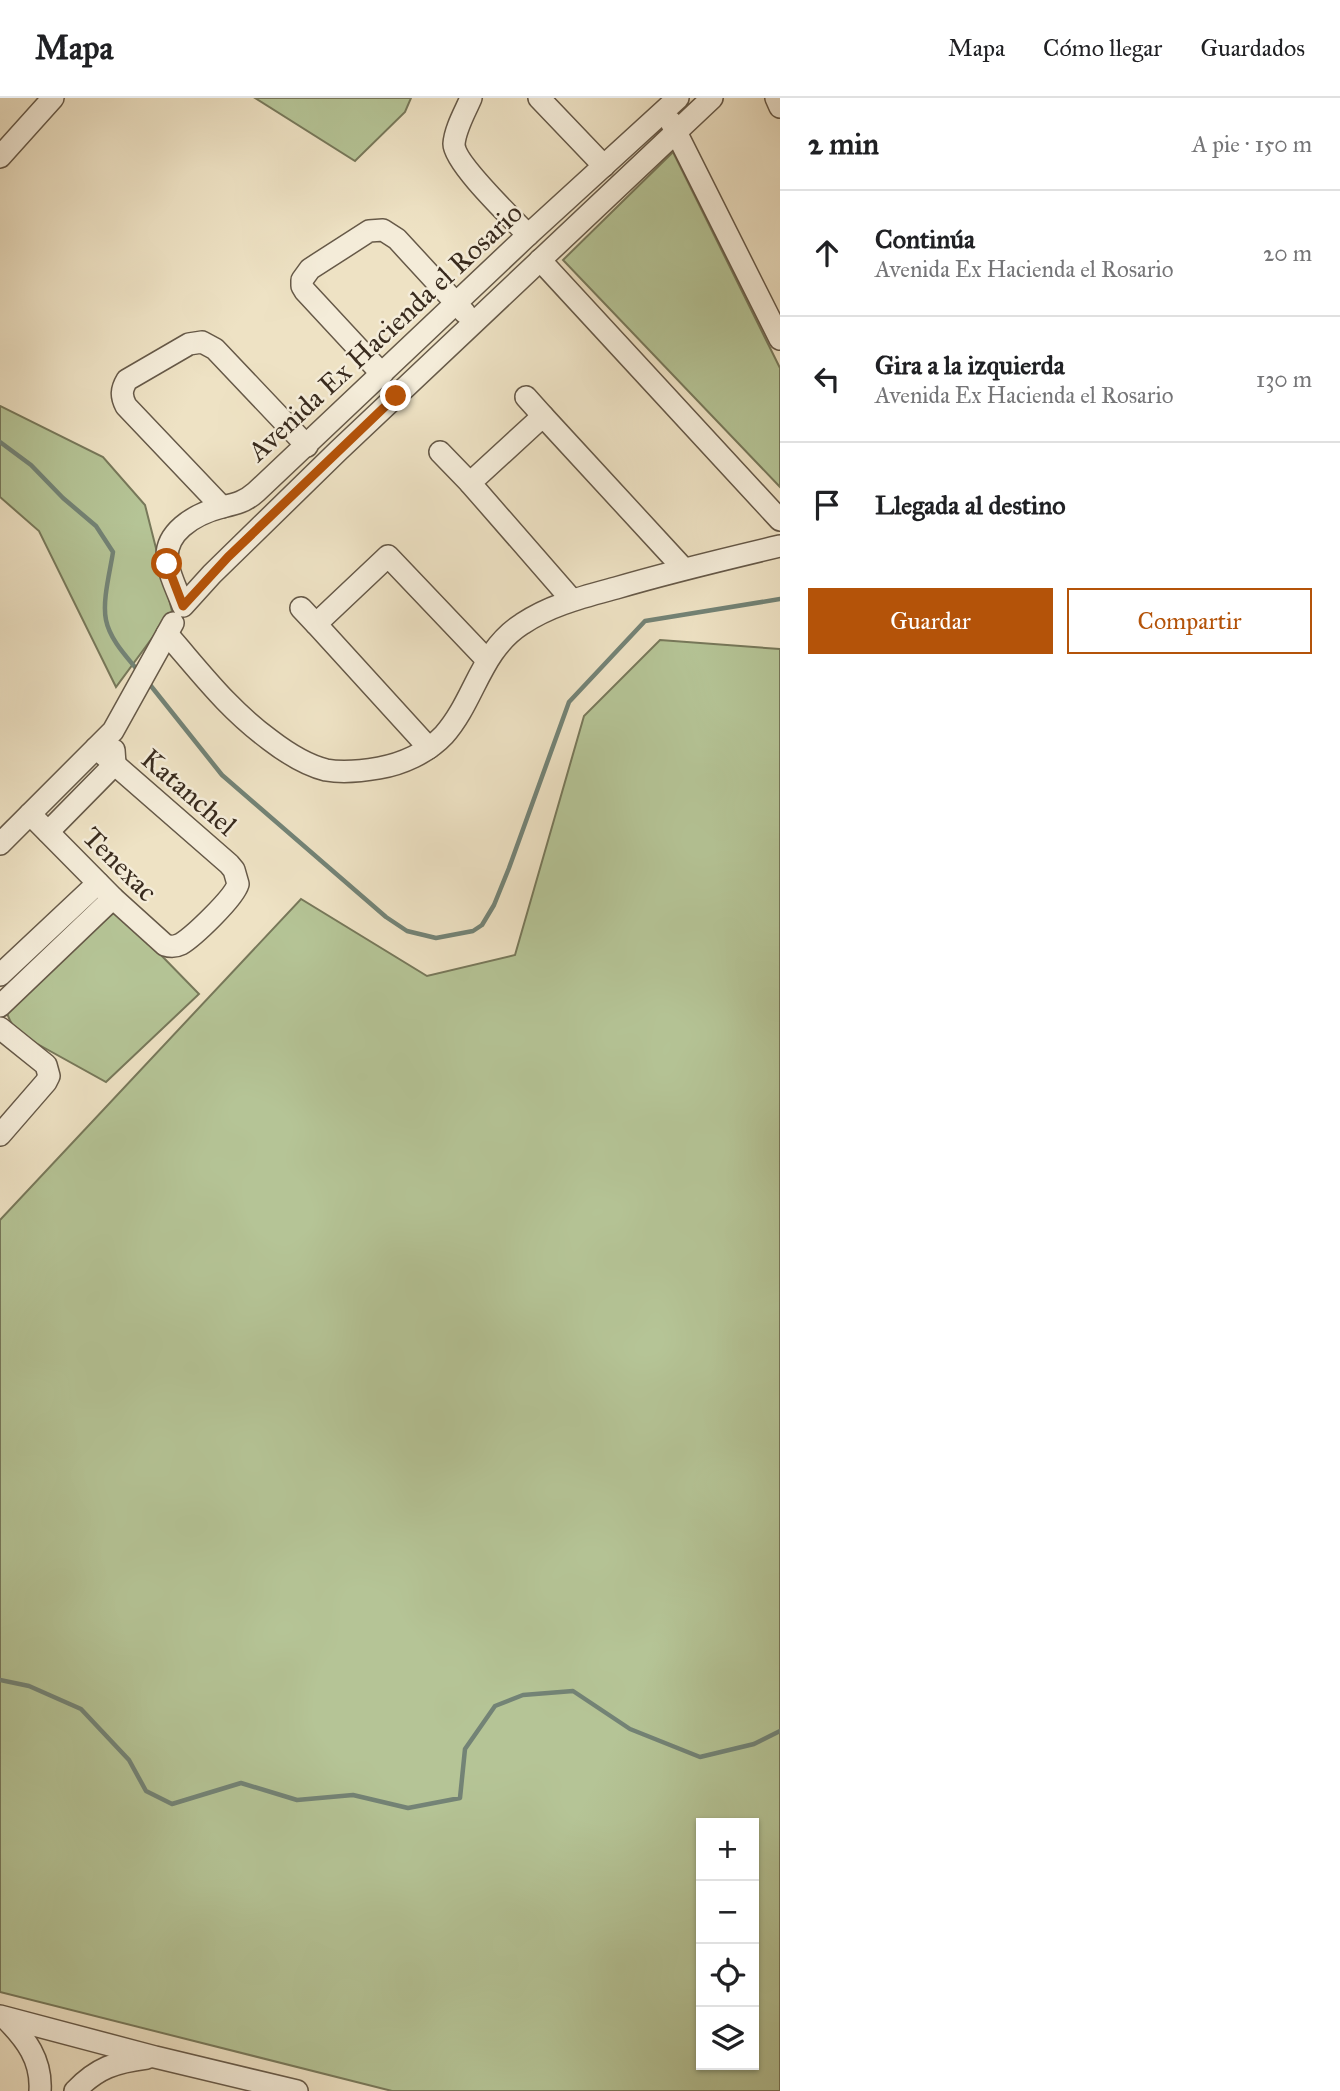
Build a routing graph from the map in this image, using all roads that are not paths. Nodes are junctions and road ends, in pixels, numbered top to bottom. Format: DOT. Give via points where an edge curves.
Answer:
graph roads {
  1 [pos="53,98"];
  2 [pos="471,98"];
  3 [pos="539,98"];
  4 [pos="712,98"];
  5 [pos="776,98"];
  6 [pos="667,102"];
  7 [pos="780,107"];
  8 [pos="676,131"];
  9 [pos="0,157"];
  10 [pos="604,166"];
  11 [pos="528,235"];
  12 [pos="540,260"];
  13 [pos="457,304"];
  14 [pos="474,322"];
  15 [pos="780,339"];
  16 [pos="382,374"];
  17 [pos="526,397"];
  18 [pos="543,416"];
  19 [pos="307,446"];
  20 [pos="440,452"];
  21 [pos="470,483"];
  22 [pos="222,507"];
  23 [pos="780,520"];
  24 [pos="780,546"];
  25 [pos="683,568"];
  26 [pos="572,600"];
  27 [pos="183,606"];
  28 [pos="301,608"];
  29 [pos="316,624"];
  30 [pos="167,634"];
  31 [pos="487,660"];
  32 [pos="118,723"];
  33 [pos="96,748"];
  34 [pos="429,748"];
  35 [pos="115,764"];
  36 [pos="30,814"];
  37 [pos="48,832"];
  38 [pos="0,844"];
  39 [pos="105,890"];
  40 [pos="175,946"];
  41 [pos="0,975"];
  42 [pos="0,1006"];
  43 [pos="0,1028"];
  44 [pos="0,1135"];
  45 [pos="3,2017"];
  46 [pos="155,2057"];
  47 [pos="40,2091"];
  48 [pos="75,2091"];
  49 [pos="297,2091"];
  1 -- 9 [label="street"];
  2 -- 11 [label="street" via="456,135 455,151"];
  3 -- 10 [label="street"];
  4 -- 8 [label="street, Avenida Ex Hacienda el Rosario"];
  5 -- 7 [label="street"];
  6 -- 8 [label="street"];
  6 -- 10 [label="street, Avenida Ex Hacienda el Rosario"];
  8 -- 12 [label="street, Avenida Ex Hacienda el Rosario"];
  8 -- 15 [label="street"];
  10 -- 11 [label="street, Avenida Ex Hacienda el Rosario"];
  11 -- 13 [label="street, Avenida Ex Hacienda el Rosario"];
  12 -- 14 [label="street, Avenida Ex Hacienda el Rosario"];
  12 -- 23 [label="street"];
  13 -- 14 [label="street"];
  13 -- 16 [label="street, Avenida Ex Hacienda el Rosario"];
  13 -- 16 [label="street" via="397,239 383,230 369,231 310,269 302,280 305,291"];
  14 -- 27 [label="street, Avenida Ex Hacienda el Rosario"];
  16 -- 19 [label="street, Avenida Ex Hacienda el Rosario"];
  17 -- 18 [label="street"];
  18 -- 21 [label="street"];
  18 -- 25 [label="street"];
  19 -- 22 [label="street, Avenida Ex Hacienda el Rosario" via="248,499"];
  19 -- 22 [label="street" via="215,349 202,342 189,344 127,380 122,388 126,406"];
  20 -- 21 [label="street"];
  21 -- 26 [label="street"];
  22 -- 27 [label="street, Avenida Ex Hacienda el Rosario" via="180,528 168,545 167,564"];
  24 -- 25 [label="street"];
  25 -- 26 [label="street"];
  26 -- 31 [label="street" via="519,626"];
  27 -- 30 [label="street, Avenida Ex Hacienda el Rosario"];
  28 -- 29 [label="street"];
  29 -- 31 [label="street" via="382,550"];
  29 -- 34 [label="street"];
  30 -- 32 [label="street, Avenida Ex Hacienda el Rosario"];
  30 -- 34 [label="street" via="241,717 305,762 328,770 367,770 392,766"];
  31 -- 34 [label="street" via="452,724"];
  32 -- 33 [label="street, Avenida Ex Hacienda el Rosario"];
  32 -- 35 [label="street"];
  33 -- 35 [label="street, Katanchel"];
  33 -- 36 [label="street, Avenida Ex Hacienda el Rosario"];
  35 -- 37 [label="street"];
  35 -- 40 [label="street, Katanchel" via="234,870 237,884 230,898"];
  36 -- 37 [label="street, Tenexac"];
  36 -- 38 [label="street, Avenida Ex Hacienda el Rosario"];
  37 -- 39 [label="street, Tenexac"];
  39 -- 40 [label="street, Tenexac" via="159,941"];
  39 -- 41 [label="street"];
  39 -- 42 [label="street"];
  43 -- 44 [label="street" via="46,1065 49,1076"];
  45 -- 46 [label="street"];
  45 -- 47 [label="street" via="31,2050 38,2064"];
  46 -- 48 [label="street" via="104,2068"];
  46 -- 49 [label="street"];
}
